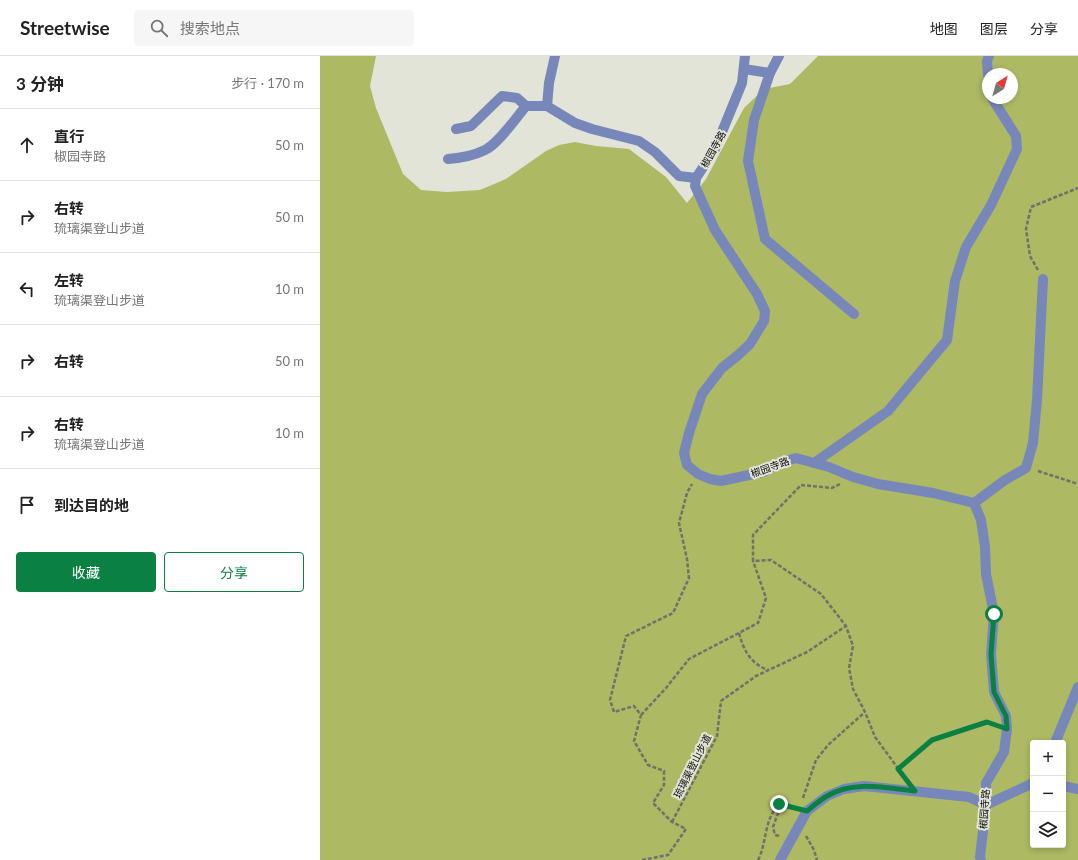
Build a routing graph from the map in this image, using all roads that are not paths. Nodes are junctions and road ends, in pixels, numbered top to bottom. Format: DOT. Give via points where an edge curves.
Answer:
graph roads {
  1 [pos="555,56"];
  2 [pos="745,56"];
  3 [pos="779,56"];
  4 [pos="989,56"];
  5 [pos="988,68"];
  6 [pos="744,69"];
  7 [pos="770,73"];
  8 [pos="996,104"];
  9 [pos="526,106"];
  10 [pos="548,106"];
  11 [pos="456,129"];
  12 [pos="448,159"];
  13 [pos="696,178"];
  14 [pos="1043,279"];
  15 [pos="854,314"];
  16 [pos="814,463"];
  17 [pos="974,503"];
  18 [pos="1078,687"];
  19 [pos="1056,740"];
  20 [pos="1030,784"];
  21 [pos="1066,787"];
  22 [pos="1078,789"];
  23 [pos="986,805"];
  24 [pos="780,860"];
  25 [pos="981,860"];
  1 -- 10 [label="street" via="549,82"];
  2 -- 6 [label="street, 椒园寺路"];
  3 -- 7 [label="street"];
  4 -- 5 [label="street"];
  6 -- 7 [label="street"];
  6 -- 13 [label="street, 椒园寺路" via="742,84 715,149"];
  7 -- 15 [label="street" via="754,120 748,161 765,239"];
  8 -- 16 [label="street" via="1016,136 1017,149 991,205 966,247 955,281 947,340 888,411"];
  9 -- 10 [label="street"];
  9 -- 11 [label="street" via="517,98 502,96 471,126"];
  9 -- 12 [label="street" via="508,129 486,150 464,158"];
  10 -- 13 [label="street" via="574,123 640,141 679,176"];
  13 -- 16 [label="street, 椒园寺路" via="695,186 715,230 757,294 765,311 764,321 750,344 722,368 702,394 684,453 687,465 698,474 721,481 763,472 796,458"];
  14 -- 17 [label="street" via="1037,400 1033,443 1026,468"];
  16 -- 17 [label="street, 椒园寺路" via="878,484"];
  17 -- 23 [label="street, 椒园寺路" via="981,520 986,574 994,614 991,654 994,692 1006,716 1007,729 1004,752 986,783"];
  18 -- 19 [label="street"];
  20 -- 23 [label="street"];
  21 -- 22 [label="street"];
  23 -- 24 [label="street" via="969,797 864,786 844,789 803,810"];
  23 -- 25 [label="street, 椒园寺路"];
}
